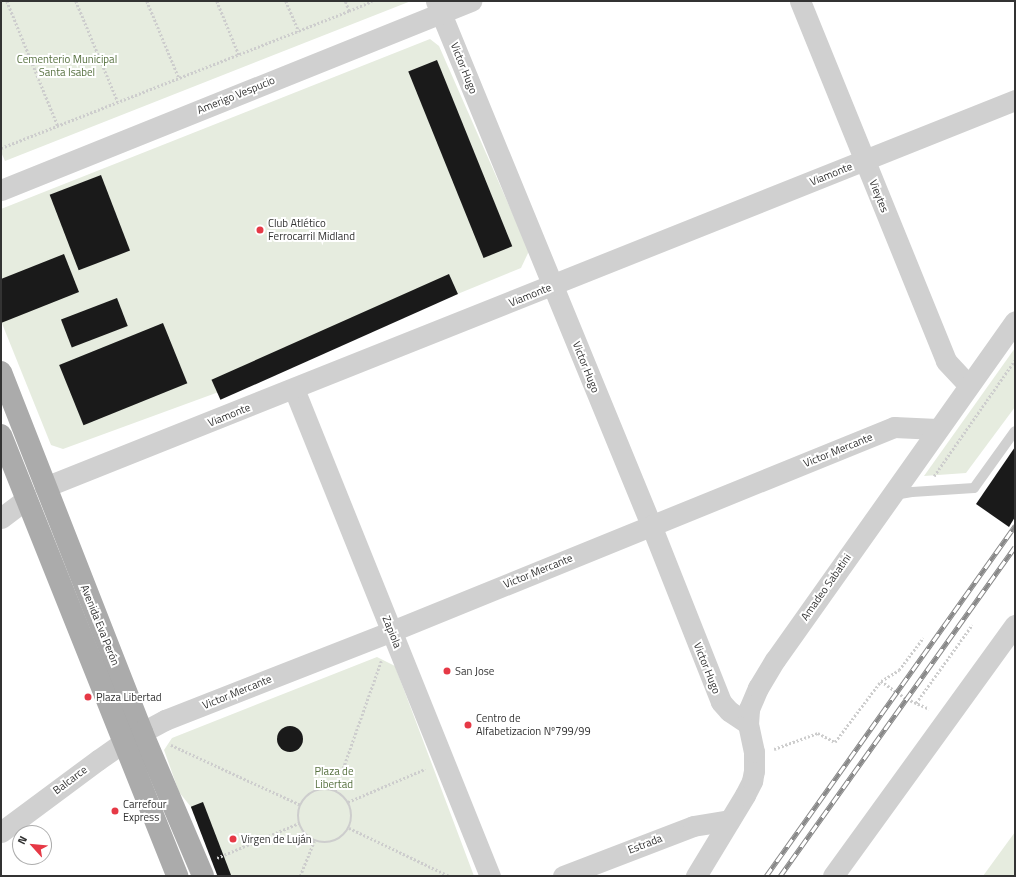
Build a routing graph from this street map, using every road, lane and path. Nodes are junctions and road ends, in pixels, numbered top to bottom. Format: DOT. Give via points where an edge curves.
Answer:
graph roads {
  1 [pos="7,1"];
  2 [pos="76,1"];
  3 [pos="147,1"];
  4 [pos="217,1"];
  5 [pos="286,1"];
  6 [pos="345,1"];
  7 [pos="372,1"];
  8 [pos="471,1"];
  9 [pos="800,1"];
  10 [pos="439,7"];
  11 [pos="349,11"];
  12 [pos="299,31"];
  13 [pos="239,55"];
  14 [pos="179,78"];
  15 [pos="1015,100"];
  16 [pos="118,102"];
  17 [pos="58,126"];
  18 [pos="1,148"];
  19 [pos="864,161"];
  20 [pos="1,190"];
  21 [pos="553,286"];
  22 [pos="1015,321"];
  23 [pos="1015,360"];
  24 [pos="1,372"];
  25 [pos="968,385"];
  26 [pos="294,389"];
  27 [pos="937,429"];
  28 [pos="1015,431"];
  29 [pos="1,435"];
  30 [pos="45,487"];
  31 [pos="924,491"];
  32 [pos="890,496"];
  33 [pos="26,499"];
  34 [pos="1,518"];
  35 [pos="651,525"];
  36 [pos="1015,625"];
  37 [pos="972,626"];
  38 [pos="392,631"];
  39 [pos="923,638"];
  40 [pos="381,660"];
  41 [pos="881,681"];
  42 [pos="916,703"];
  43 [pos="947,719"];
  44 [pos="748,724"];
  45 [pos="142,732"];
  46 [pos="124,742"];
  47 [pos="754,752"];
  48 [pos="442,761"];
  49 [pos="335,791"];
  50 [pos="348,802"];
  51 [pos="301,804"];
  52 [pos="730,820"];
  53 [pos="299,823"];
  54 [pos="349,828"];
  55 [pos="1,832"];
  56 [pos="314,841"];
  57 [pos="201,871"];
  58 [pos="177,876"];
  59 [pos="300,876"];
  60 [pos="449,876"];
  61 [pos="490,876"];
  62 [pos="563,876"];
  63 [pos="696,876"];
  64 [pos="833,876"];
  1 -- 17 [label="path"];
  2 -- 16 [label="path"];
  3 -- 14 [label="path"];
  4 -- 13 [label="path"];
  5 -- 12 [label="path"];
  6 -- 11 [label="path"];
  7 -- 11 [label="path"];
  8 -- 10 [label="street, Amerigo Vespucio"];
  9 -- 19 [label="street, Vieytes"];
  10 -- 20 [label="street, Amerigo Vespucio"];
  10 -- 21 [label="street, Victor Hugo"];
  11 -- 12 [label="path"];
  12 -- 13 [label="path"];
  13 -- 14 [label="path"];
  14 -- 16 [label="path"];
  15 -- 19 [label="street, Viamonte"];
  16 -- 17 [label="path"];
  17 -- 18 [label="path"];
  19 -- 21 [label="street, Viamonte"];
  19 -- 25 [label="street, Vieytes" via="946,361"];
  21 -- 26 [label="street, Viamonte"];
  21 -- 35 [label="street, Victor Hugo"];
  22 -- 25 [label="street, Amadeo Sabatini"];
  23 -- 31 [label="path"];
  24 -- 30 [label="main road, Avenida Eva Perón"];
  25 -- 27 [label="street, Amadeo Sabatini"];
  26 -- 30 [label="street, Viamonte"];
  26 -- 38 [label="street, Zapiola"];
  27 -- 32 [label="street, Amadeo Sabatini"];
  27 -- 35 [label="street, Victor Mercante" via="894,428"];
  28 -- 31 [label="lane" via="974,488"];
  29 -- 33 [label="main road, Avenida Eva Perón"];
  30 -- 45 [label="main road, Avenida Eva Perón"];
  31 -- 32 [label="lane"];
  32 -- 44 [label="street, Amadeo Sabatini" via="775,660 758,688 750,709"];
  33 -- 34 [label="street"];
  33 -- 46 [label="main road, Avenida Eva Perón"];
  35 -- 38 [label="street, Victor Mercante"];
  35 -- 44 [label="street, Victor Hugo" via="721,702"];
  36 -- 43 [label="street"];
  37 -- 42 [label="path"];
  38 -- 45 [label="street, Victor Mercante" via="165,720"];
  38 -- 48 [label="street, Zapiola"];
  39 -- 41 [label="path" via="899,670"];
  40 -- 49 [label="path"];
  41 -- 42 [label="path"];
  41 -- 47 [label="path" via="835,742 818,733 777,748"];
  42 -- 43 [label="path"];
  43 -- 64 [label="street"];
  44 -- 47 [label="street, Amadeo Sabatini"];
  45 -- 46 [label="street, Balcarce"];
  45 -- 51 [label="path"];
  45 -- 57 [label="main road, Avenida Eva Perón"];
  46 -- 55 [label="street, Balcarce"];
  46 -- 58 [label="main road, Avenida Eva Perón"];
  47 -- 52 [label="street, Amadeo Sabatini" via="752,781"];
  48 -- 50 [label="path"];
  48 -- 61 [label="street, Zapiola"];
  49 -- 50 [label="path"];
  49 -- 51 [label="path" via="317,790 309,794"];
  50 -- 54 [label="path" via="352,819"];
  51 -- 53 [label="path"];
  52 -- 62 [label="street, Estrada" via="693,826"];
  52 -- 63 [label="street, Amadeo Sabatini"];
  53 -- 56 [label="path" via="304,834"];
  53 -- 57 [label="path"];
  54 -- 56 [label="path" via="337,841"];
  54 -- 60 [label="path"];
  56 -- 59 [label="path"];
}
